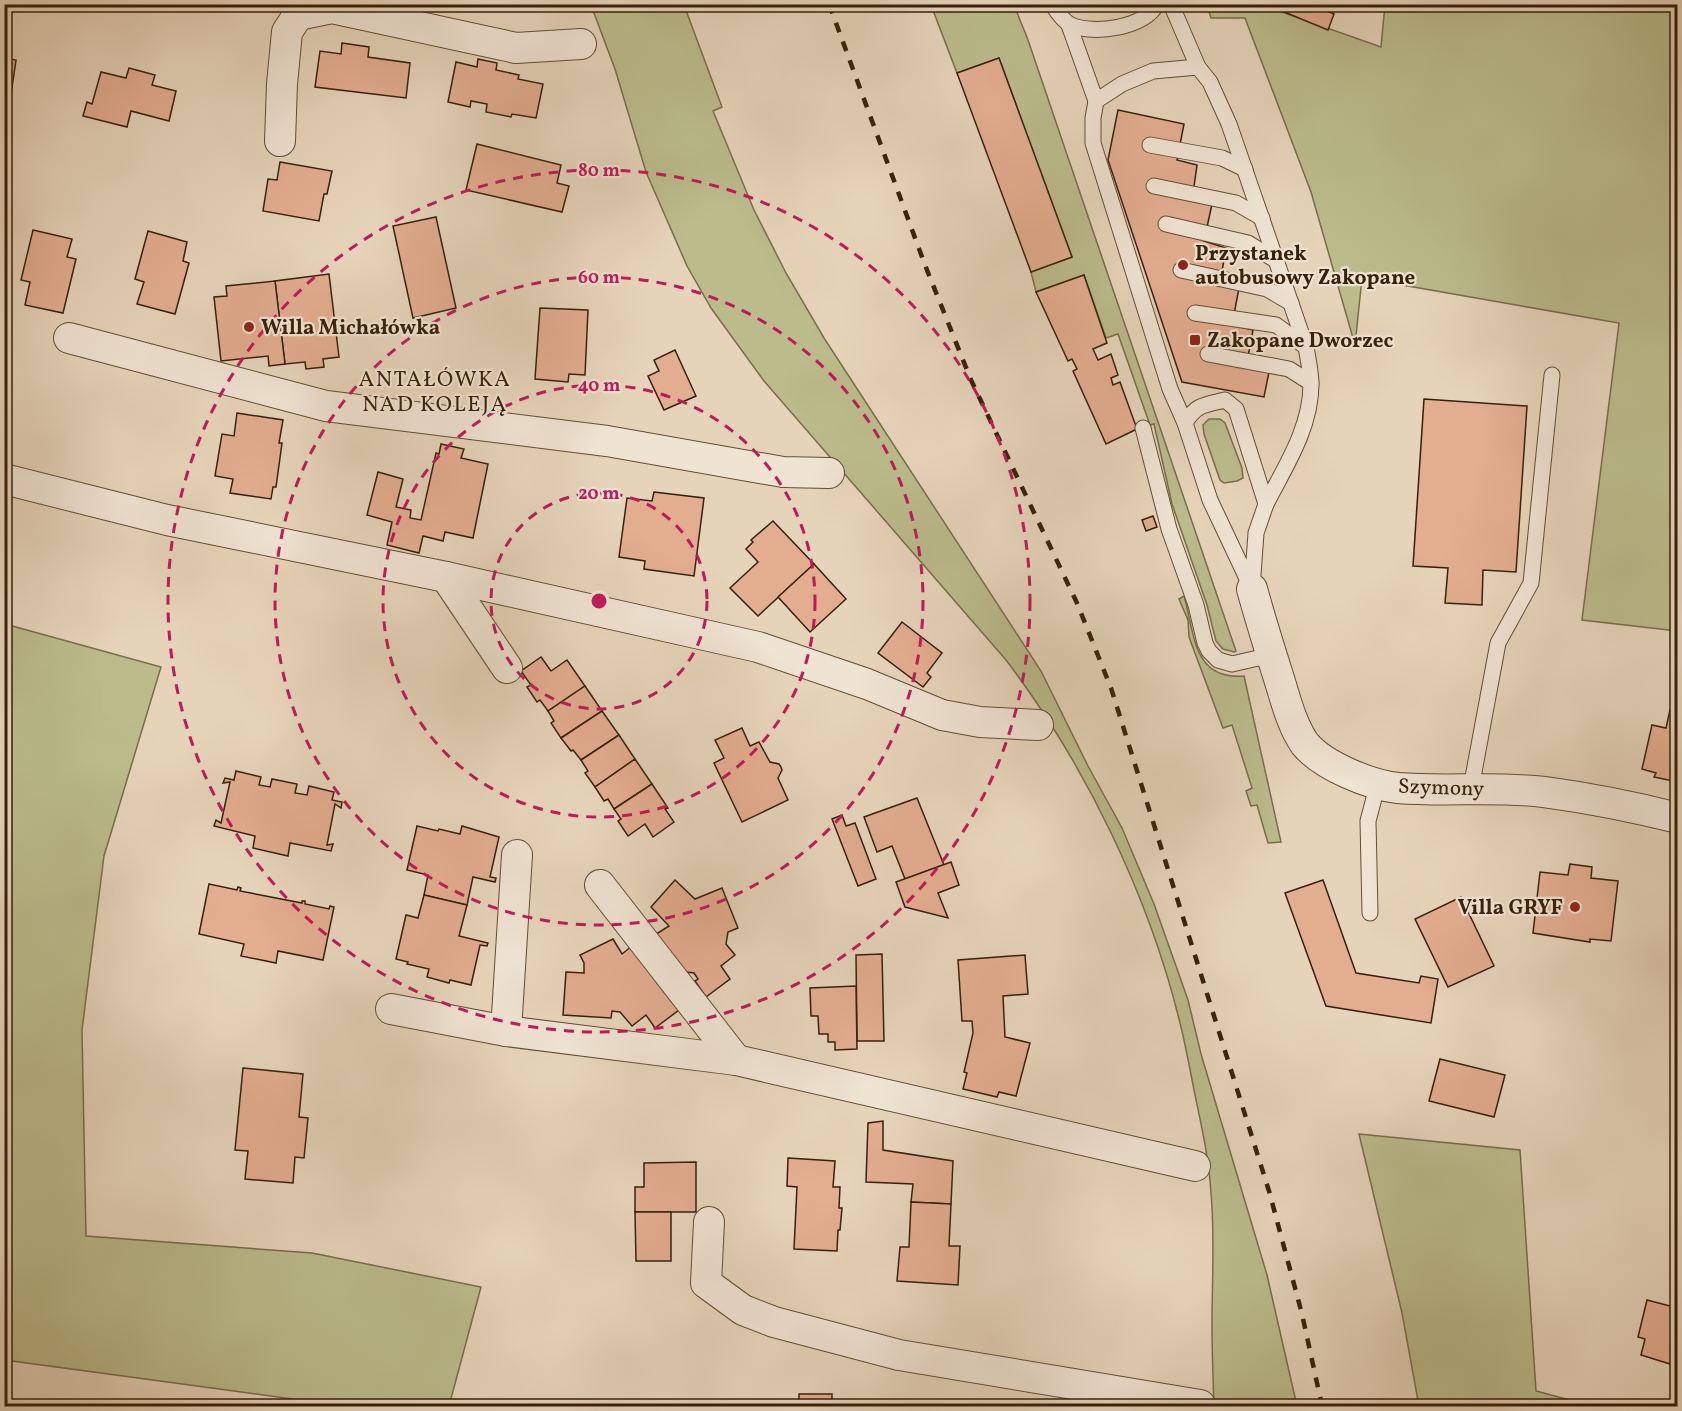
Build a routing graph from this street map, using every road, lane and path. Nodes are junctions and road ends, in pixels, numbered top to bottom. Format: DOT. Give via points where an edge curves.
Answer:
graph roads {
  1 [pos="1052,4"];
  2 [pos="1157,4"];
  3 [pos="1171,4"];
  4 [pos="1069,25"];
  5 [pos="581,44"];
  6 [pos="1198,67"];
  7 [pos="1096,101"];
  8 [pos="280,141"];
  9 [pos="1150,144"];
  10 [pos="1245,170"];
  11 [pos="1154,186"];
  12 [pos="1262,218"];
  13 [pos="1166,224"];
  14 [pos="1277,261"];
  15 [pos="1181,270"];
  16 [pos="1291,303"];
  17 [pos="1195,313"];
  18 [pos="69,339"];
  19 [pos="1306,347"];
  20 [pos="1208,354"];
  21 [pos="1552,375"];
  22 [pos="1311,383"];
  23 [pos="1185,423"];
  24 [pos="1143,428"];
  25 [pos="829,473"];
  26 [pos="4,479"];
  27 [pos="1266,504"];
  28 [pos="446,577"];
  29 [pos="1252,590"];
  30 [pos="1271,655"];
  31 [pos="507,668"];
  32 [pos="1038,725"];
  33 [pos="1378,783"];
  34 [pos="1471,788"];
  35 [pos="1677,818"];
  36 [pos="517,855"];
  37 [pos="600,885"];
  38 [pos="1370,913"];
  39 [pos="391,1009"];
  40 [pos="506,1031"];
  41 [pos="736,1060"];
  42 [pos="1195,1166"];
  43 [pos="709,1222"];
  44 [pos="1200,1405"];
  1 -- 4 [label="lane"];
  2 -- 4 [label="lane" via="1139,22 1092,31"];
  3 -- 6 [label="lane"];
  4 -- 7 [label="lane"];
  5 -- 8 [label="street" via="516,48 332,8 298,15 287,32"];
  6 -- 7 [label="lane" via="1153,71"];
  6 -- 10 [label="lane" via="1210,82 1229,123"];
  7 -- 23 [label="lane" via="1093,143 1170,389"];
  9 -- 10 [label="lane" via="1222,158"];
  10 -- 12 [label="lane"];
  11 -- 12 [label="lane" via="1236,203"];
  12 -- 14 [label="lane"];
  13 -- 14 [label="lane" via="1248,243"];
  14 -- 16 [label="lane"];
  15 -- 16 [label="lane" via="1267,289"];
  16 -- 19 [label="lane"];
  17 -- 19 [label="lane" via="1276,325"];
  18 -- 25 [label="street" via="327,406 607,441 783,472"];
  19 -- 22 [label="lane"];
  20 -- 22 [label="lane" via="1289,369"];
  21 -- 34 [label="lane" via="1531,583 1498,643"];
  22 -- 27 [label="lane" via="1308,416"];
  23 -- 27 [label="lane" via="1200,406 1225,400 1236,409"];
  23 -- 29 [label="lane" via="1210,500"];
  24 -- 30 [label="lane" via="1168,529 1196,605 1205,644 1218,660 1232,664"];
  26 -- 28 [label="street" via="167,520"];
  27 -- 29 [label="lane" via="1256,533"];
  28 -- 31 [label="street"];
  28 -- 32 [label="street" via="758,647 867,684 942,715 980,722"];
  29 -- 30 [label="street, Szymony"];
  30 -- 33 [label="street, Szymony" via="1305,744 1331,764"];
  33 -- 34 [label="street, Szymony" via="1397,788"];
  33 -- 38 [label="lane" via="1368,821"];
  34 -- 35 [label="street, Szymony" via="1543,792"];
  36 -- 40 [label="street"];
  37 -- 41 [label="street"];
  39 -- 40 [label="street"];
  40 -- 41 [label="street"];
  41 -- 42 [label="street"];
  43 -- 44 [label="street" via="706,1283 743,1310 774,1322 899,1355"];
}
